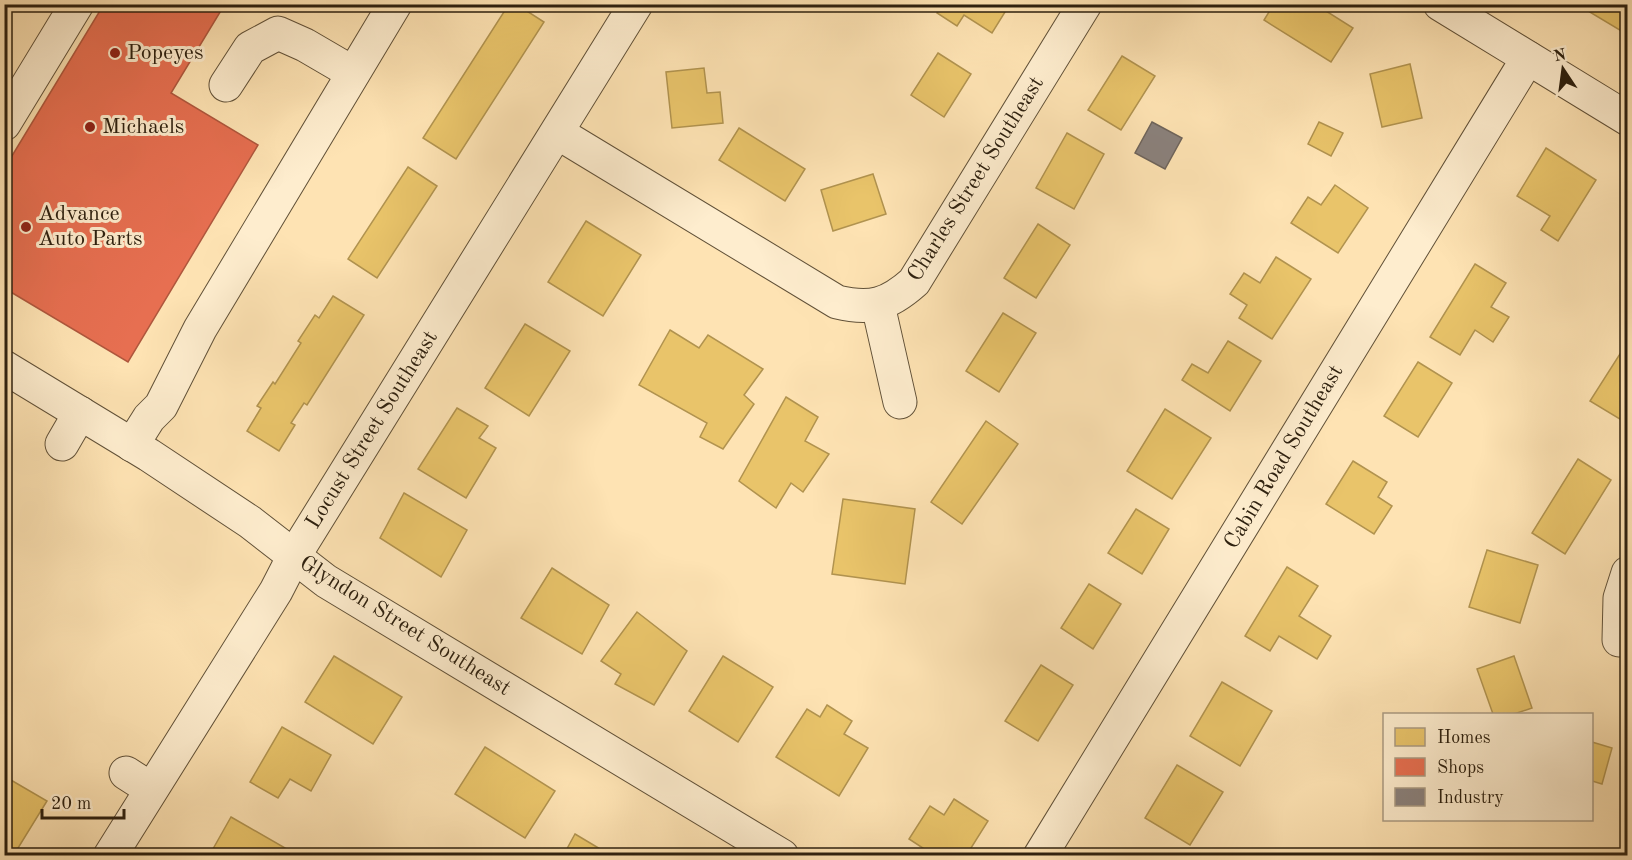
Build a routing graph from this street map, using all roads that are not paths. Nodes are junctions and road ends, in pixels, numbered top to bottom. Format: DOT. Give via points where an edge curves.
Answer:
graph roads {
  1 [pos="77,4"];
  2 [pos="394,4"];
  3 [pos="636,4"];
  4 [pos="1085,4"];
  5 [pos="1440,4"];
  6 [pos="1528,58"];
  7 [pos="353,73"];
  8 [pos="226,85"];
  9 [pos="1628,119"];
  10 [pos="4,124"];
  11 [pos="558,133"];
  12 [pos="878,305"];
  13 [pos="4,367"];
  14 [pos="900,402"];
  15 [pos="80,413"];
  16 [pos="62,444"];
  17 [pos="132,445"];
  18 [pos="294,556"];
  19 [pos="1628,573"];
  20 [pos="1619,640"];
  21 [pos="110,855"];
  22 [pos="782,855"];
  23 [pos="1040,855"];
  1 -- 10 [label="street"];
  2 -- 7 [label="street"];
  3 -- 11 [label="street, Locust Street Southeast"];
  4 -- 12 [label="street, Charles Street Southeast" via="914,282 898,296"];
  5 -- 6 [label="street"];
  6 -- 9 [label="street"];
  6 -- 23 [label="street, Cabin Road Southeast"];
  7 -- 8 [label="street" via="278,33 250,48"];
  7 -- 17 [label="street" via="200,329 161,406"];
  11 -- 12 [label="street" via="837,302"];
  11 -- 18 [label="street, Locust Street Southeast"];
  12 -- 14 [label="street"];
  13 -- 15 [label="street, Glyndon Street Southeast"];
  15 -- 16 [label="street"];
  15 -- 17 [label="street, Glyndon Street Southeast"];
  17 -- 18 [label="street, Glyndon Street Southeast" via="250,522"];
  18 -- 21 [label="street, Locust Street Southeast" via="276,591 139,781"];
  18 -- 22 [label="street, Glyndon Street Southeast" via="326,581"];
  19 -- 20 [label="street" via="1620,598"];
}
